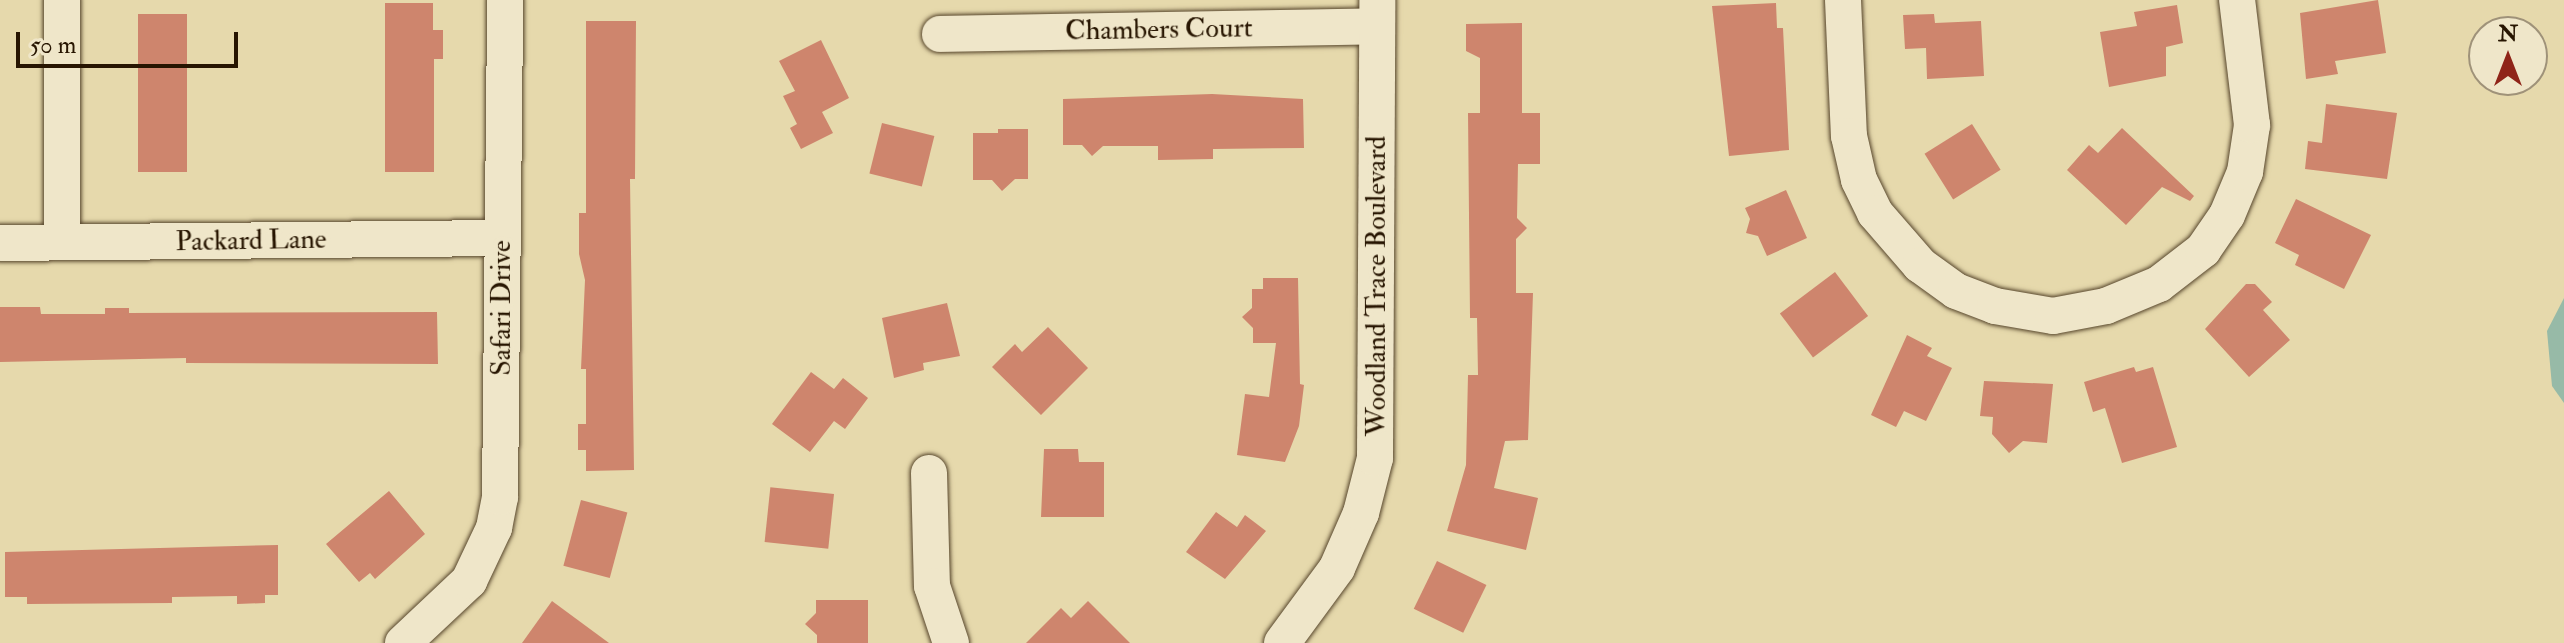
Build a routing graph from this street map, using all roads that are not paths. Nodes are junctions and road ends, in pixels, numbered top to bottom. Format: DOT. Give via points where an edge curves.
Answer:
graph roads {
  1 [pos="62,0"];
  2 [pos="505,0"];
  3 [pos="1843,0"];
  4 [pos="2237,0"];
  5 [pos="1377,13"];
  6 [pos="940,34"];
  7 [pos="501,238"];
  8 [pos="62,242"];
  9 [pos="0,243"];
  10 [pos="929,473"];
  11 [pos="403,643"];
  12 [pos="951,643"];
  13 [pos="1282,643"];
  1 -- 8 [label="street"];
  2 -- 7 [label="street, Safari Drive"];
  3 -- 4 [label="street" via="1849,136 1859,180 1875,213 1920,265 1956,291 1995,306 2053,316 2106,306 2159,284 2203,250 2227,215 2245,172 2252,125"];
  5 -- 6 [label="street, Chambers Court"];
  5 -- 13 [label="street, Woodland Trace Boulevard" via="1375,458 1361,513 1337,568"];
  7 -- 8 [label="street, Packard Lane"];
  7 -- 11 [label="street, Safari Drive" via="500,497 483,554 451,602"];
  8 -- 9 [label="street, Packard Lane"];
  10 -- 12 [label="street" via="930,568"];
}
